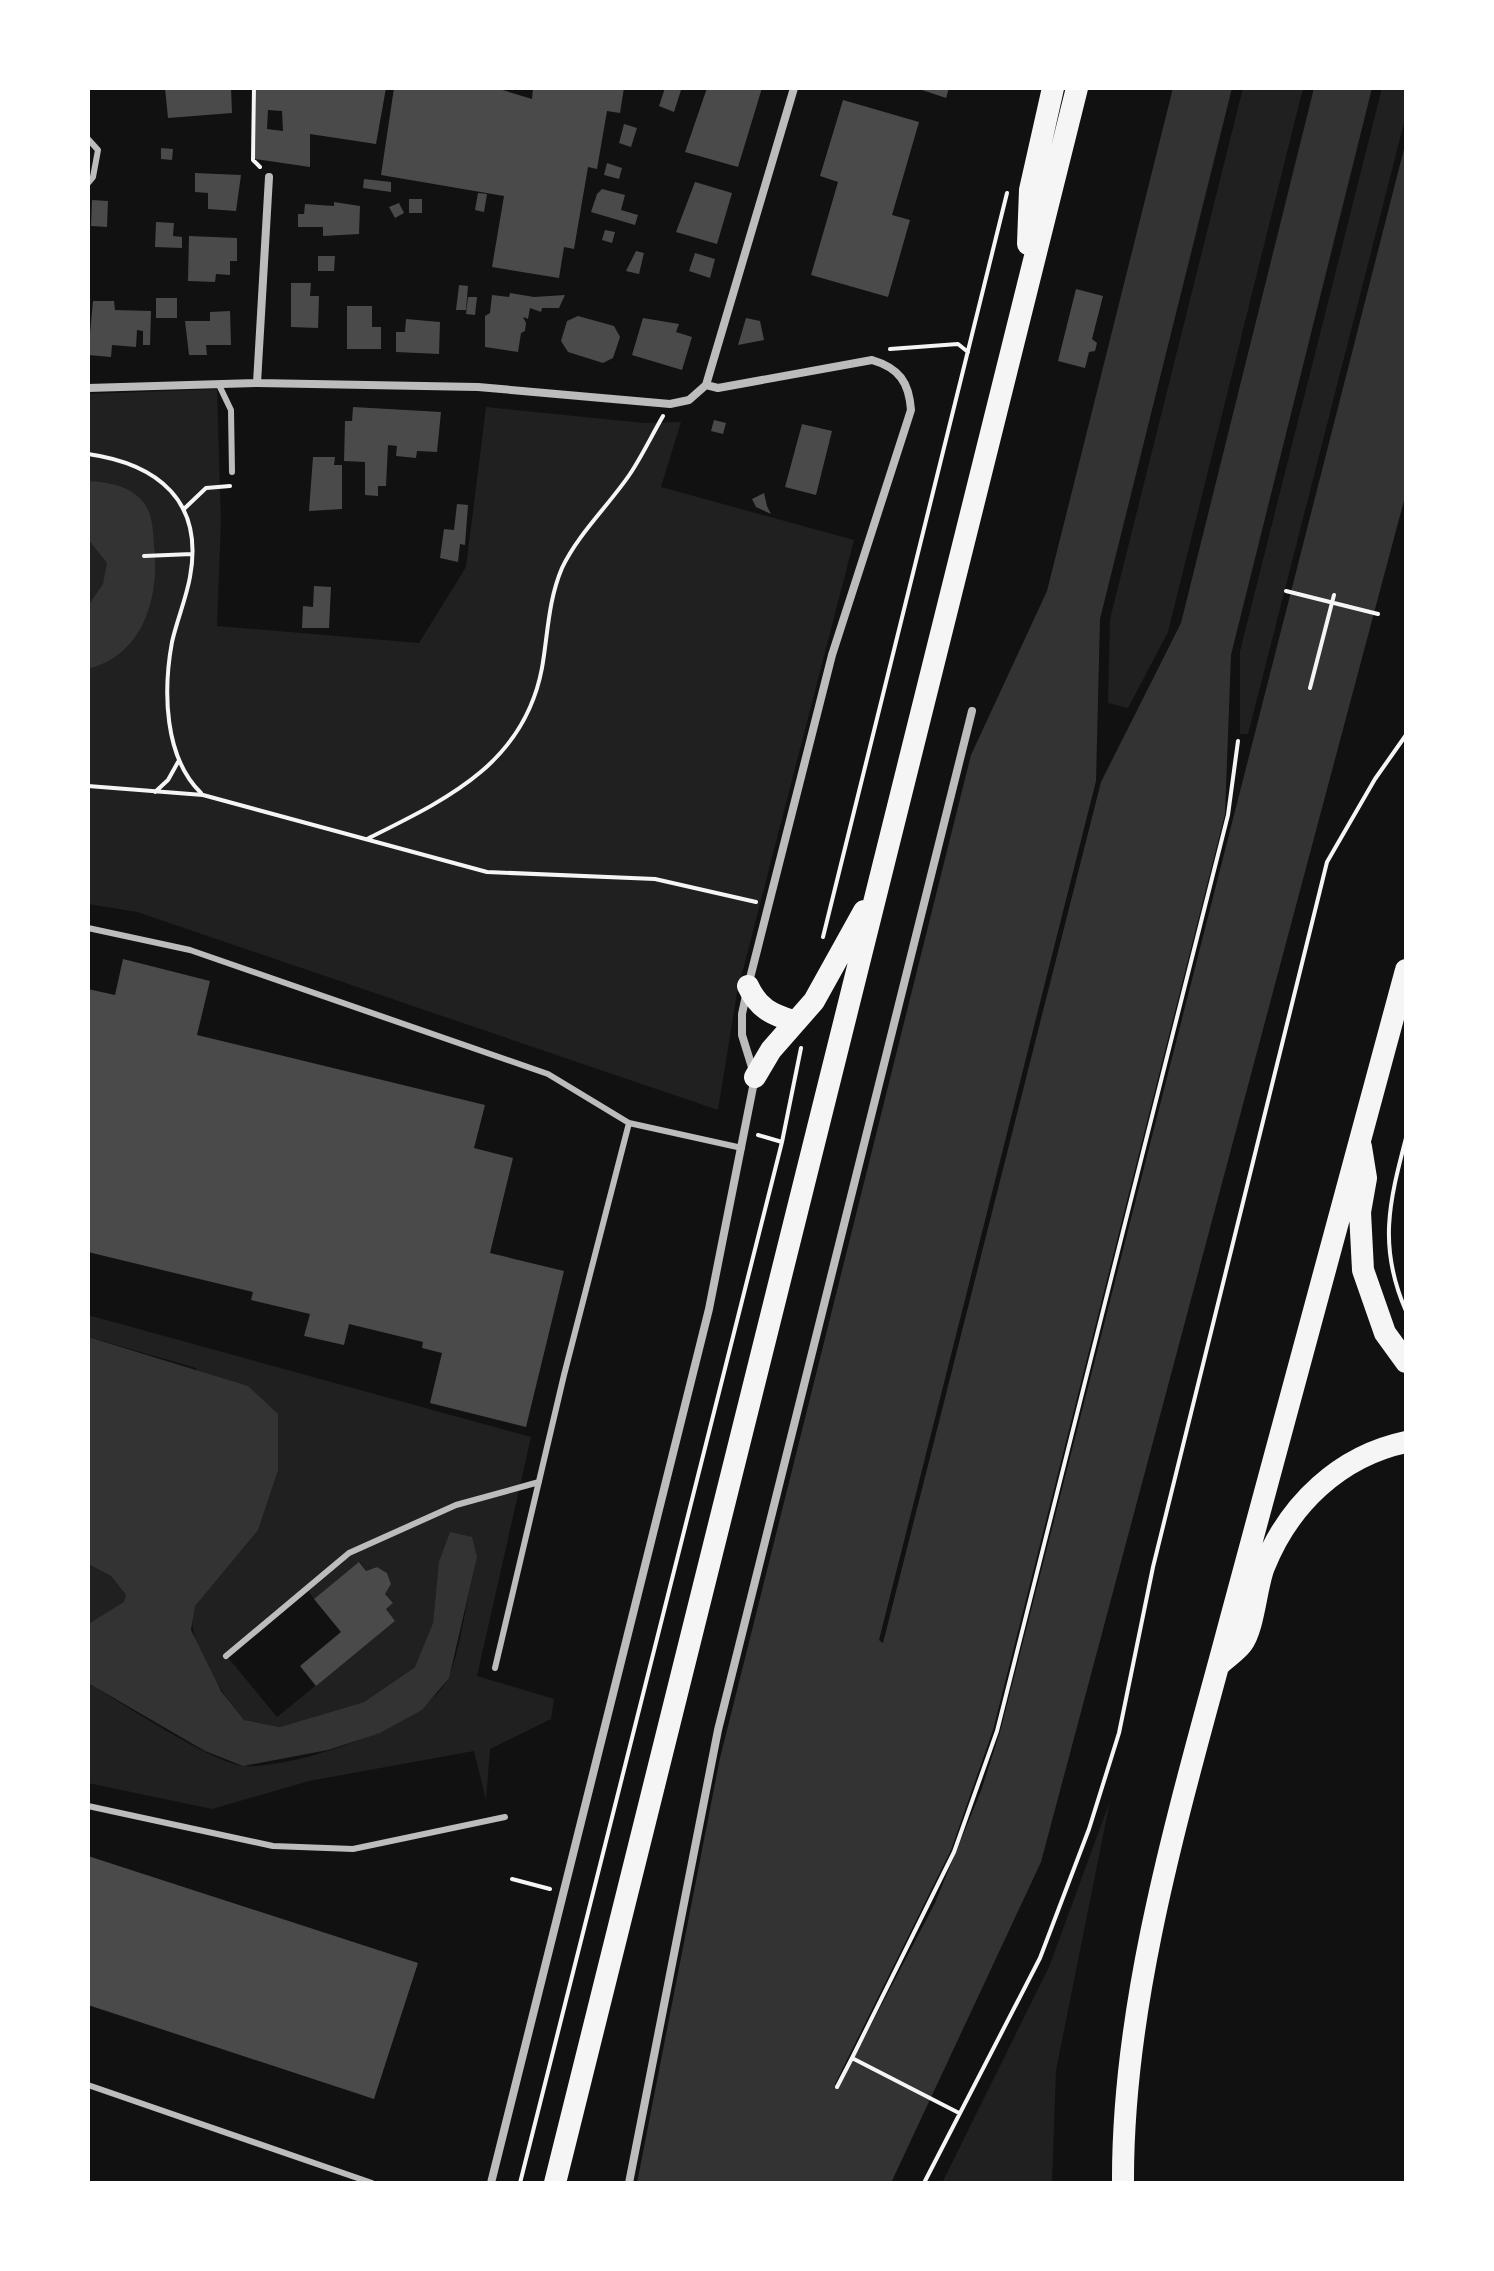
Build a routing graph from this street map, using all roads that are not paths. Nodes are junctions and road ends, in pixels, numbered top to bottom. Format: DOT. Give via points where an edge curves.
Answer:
graph roads {
  1 [pos="794,88"];
  2 [pos="1053,88"];
  3 [pos="1077,88"];
  4 [pos="88,139"];
  5 [pos="269,177"];
  6 [pos="88,183"];
  7 [pos="1027,289"];
  8 [pos="257,383"];
  9 [pos="219,385"];
  10 [pos="706,385"];
  11 [pos="88,388"];
  12 [pos="232,472"];
  13 [pos="972,711"];
  14 [pos="878,886"];
  15 [pos="88,928"];
  16 [pos="1406,970"];
  17 [pos="748,986"];
  18 [pos="799,1016"];
  19 [pos="755,1077"];
  20 [pos="629,1123"];
  21 [pos="1360,1141"];
  22 [pos="742,1148"];
  23 [pos="1406,1362"];
  24 [pos="1406,1442"];
  25 [pos="539,1482"];
  26 [pos="226,1656"];
  27 [pos="1219,1665"];
  28 [pos="495,1668"];
  29 [pos="88,1806"];
  30 [pos="505,1817"];
  31 [pos="88,2085"];
  32 [pos="372,2183"];
  33 [pos="491,2183"];
  34 [pos="555,2183"];
  35 [pos="629,2183"];
  36 [pos="1123,2183"];
  1 -- 10 [label="street"];
  2 -- 7 [label="highway" via="1030,190"];
  3 -- 7 [label="highway"];
  4 -- 6 [label="lane" via="98,150"];
  5 -- 8 [label="street"];
  7 -- 14 [label="highway"];
  8 -- 9 [label="street"];
  8 -- 10 [label="street" via="478,387 670,404 689,400"];
  9 -- 11 [label="street"];
  9 -- 12 [label="lane" via="231,410"];
  10 -- 17 [label="street" via="718,388 872,360 901,374 910,391 911,410 832,655"];
  13 -- 35 [label="street" via="718,1730"];
  14 -- 18 [label="highway" via="828,980"];
  14 -- 34 [label="highway"];
  15 -- 20 [label="lane" via="190,950 548,1074"];
  16 -- 21 [label="highway"];
  17 -- 18 [label="highway" via="755,1002 771,1014"];
  17 -- 19 [label="street" via="742,1035"];
  18 -- 19 [label="highway"];
  19 -- 22 [label="street"];
  20 -- 22 [label="lane"];
  20 -- 25 [label="lane"];
  21 -- 23 [label="highway" via="1366,1178 1360,1212 1363,1270 1385,1333"];
  21 -- 27 [label="highway"];
  22 -- 33 [label="street" via="709,1309"];
  24 -- 27 [label="highway" via="1349,1463 1312,1491 1285,1523 1263,1568 1243,1642"];
  25 -- 26 [label="lane" via="456,1505 349,1553"];
  25 -- 28 [label="lane"];
  27 -- 36 [label="highway" via="1154,1924 1134,2039"];
  29 -- 30 [label="lane" via="273,1846 353,1849"];
  31 -- 32 [label="lane"];
}
